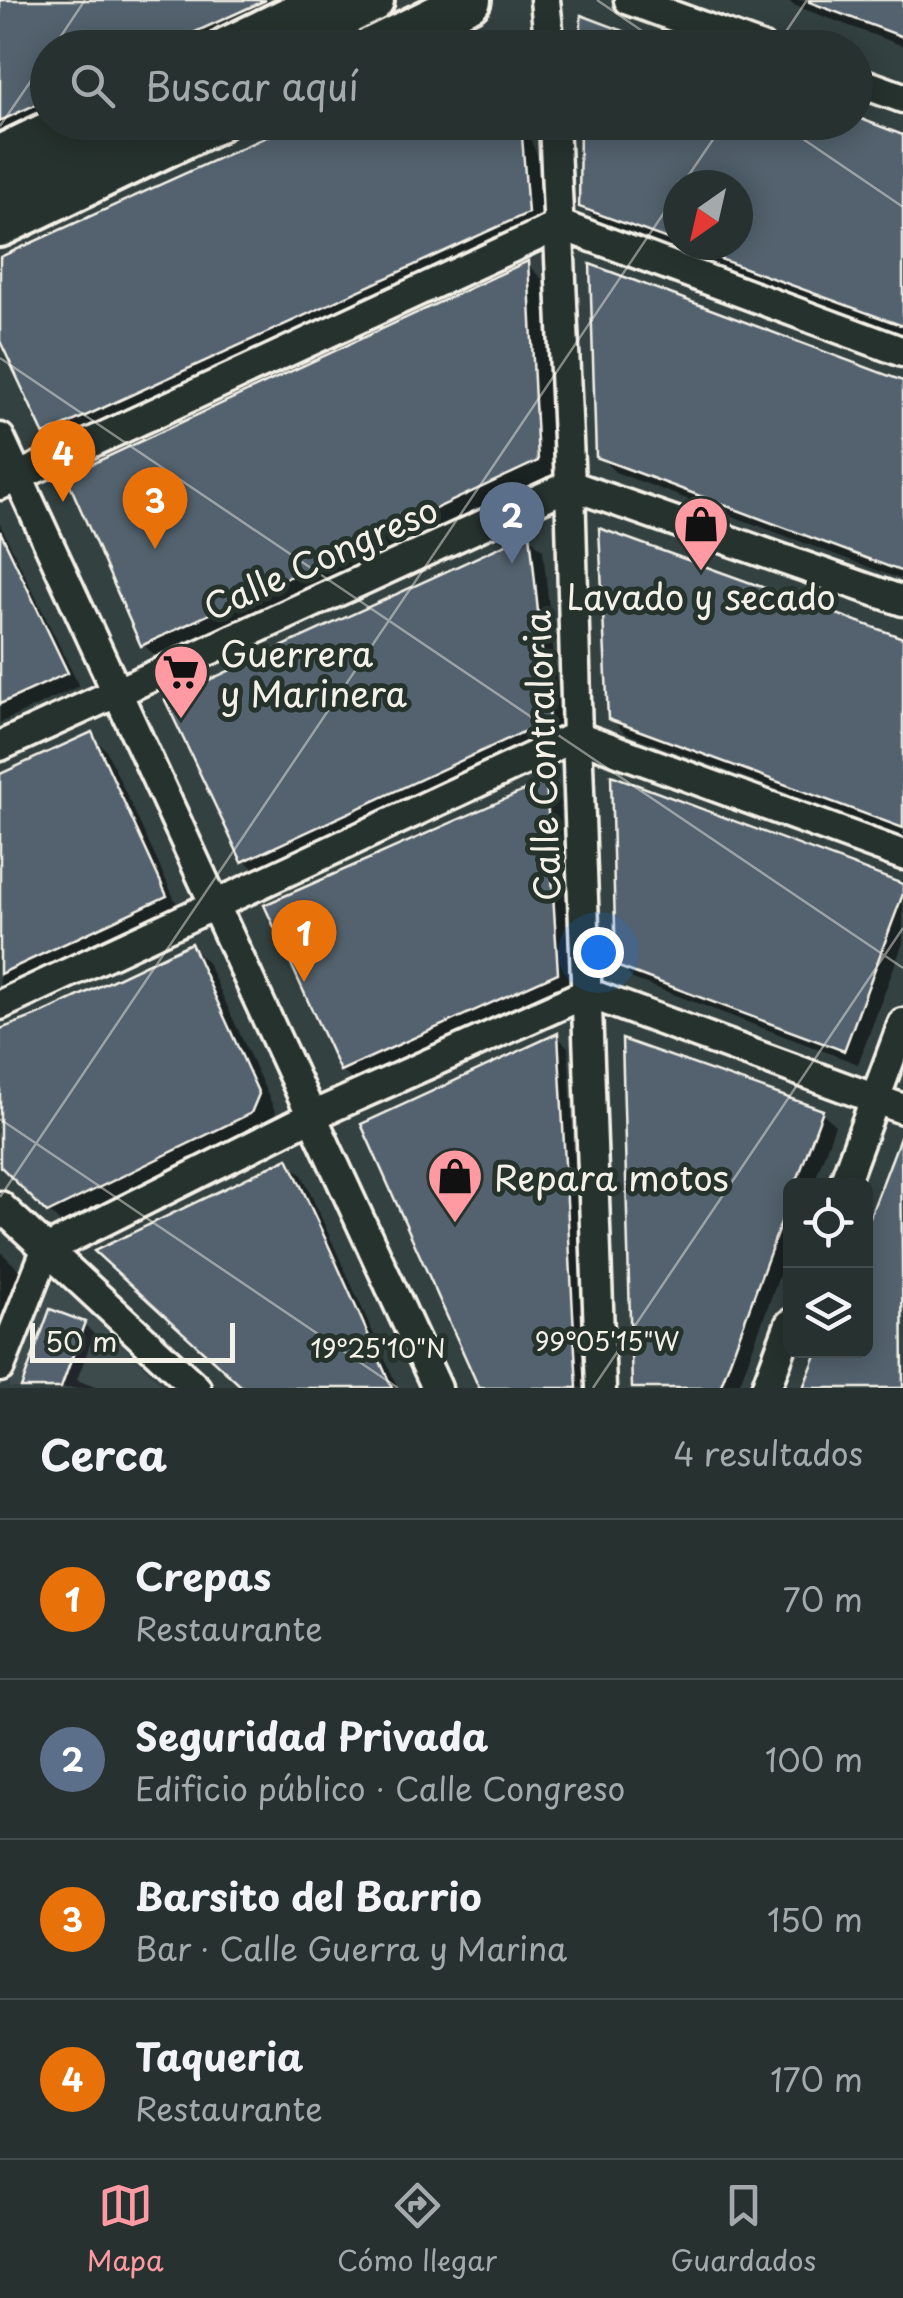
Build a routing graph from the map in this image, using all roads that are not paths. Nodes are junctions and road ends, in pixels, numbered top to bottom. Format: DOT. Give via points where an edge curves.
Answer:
graph roads {
  1 [pos="326,0"];
  2 [pos="372,0"];
  3 [pos="470,0"];
  4 [pos="545,0"];
  5 [pos="628,0"];
  6 [pos="264,30"];
  7 [pos="313,30"];
  8 [pos="409,30"];
  9 [pos="548,30"];
  10 [pos="711,30"];
  11 [pos="873,87"];
  12 [pos="903,98"];
  13 [pos="33,140"];
  14 [pos="92,140"];
  15 [pos="179,140"];
  16 [pos="555,140"];
  17 [pos="0,156"];
  18 [pos="0,184"];
  19 [pos="560,225"];
  20 [pos="0,226"];
  21 [pos="903,352"];
  22 [pos="0,438"];
  23 [pos="9,480"];
  24 [pos="570,485"];
  25 [pos="903,601"];
  26 [pos="116,692"];
  27 [pos="576,736"];
  28 [pos="0,746"];
  29 [pos="903,854"];
  30 [pos="214,906"];
  31 [pos="587,993"];
  32 [pos="0,1005"];
  33 [pos="903,1024"];
  34 [pos="876,1098"];
  35 [pos="903,1109"];
  36 [pos="312,1116"];
  37 [pos="846,1178"];
  38 [pos="0,1206"];
  39 [pos="46,1250"];
  40 [pos="783,1343"];
  41 [pos="0,1367"];
  42 [pos="196,1388"];
  43 [pos="437,1388"];
  44 [pos="601,1388"];
  45 [pos="766,1388"];
  1 -- 6 [label="main road"];
  2 -- 7 [label="main road"];
  3 -- 8 [label="main road"];
  4 -- 9 [label="street"];
  5 -- 10 [label="street"];
  11 -- 12 [label="street"];
  13 -- 17 [label="main road"];
  14 -- 18 [label="main road"];
  15 -- 20 [label="main road"];
  16 -- 19 [label="street, Calle Contraloria"];
  19 -- 21 [label="street"];
  19 -- 23 [label="street"];
  19 -- 24 [label="street, Calle Contraloria"];
  22 -- 23 [label="street"];
  23 -- 26 [label="street"];
  24 -- 25 [label="street"];
  24 -- 26 [label="street, Calle Congreso"];
  24 -- 27 [label="street, Calle Contraloria"];
  26 -- 28 [label="street, Calle Congreso"];
  26 -- 30 [label="street"];
  27 -- 29 [label="street"];
  27 -- 30 [label="street"];
  27 -- 31 [label="street, Calle Contraloria"];
  30 -- 32 [label="street"];
  30 -- 36 [label="street"];
  31 -- 34 [label="street"];
  31 -- 36 [label="street"];
  31 -- 44 [label="street, Calle Contraloria"];
  33 -- 34 [label="street"];
  34 -- 35 [label="street"];
  34 -- 37 [label="street"];
  36 -- 39 [label="street"];
  36 -- 43 [label="street"];
  38 -- 39 [label="street"];
  39 -- 41 [label="street"];
  39 -- 42 [label="street"];
  40 -- 45 [label="street"];
}
